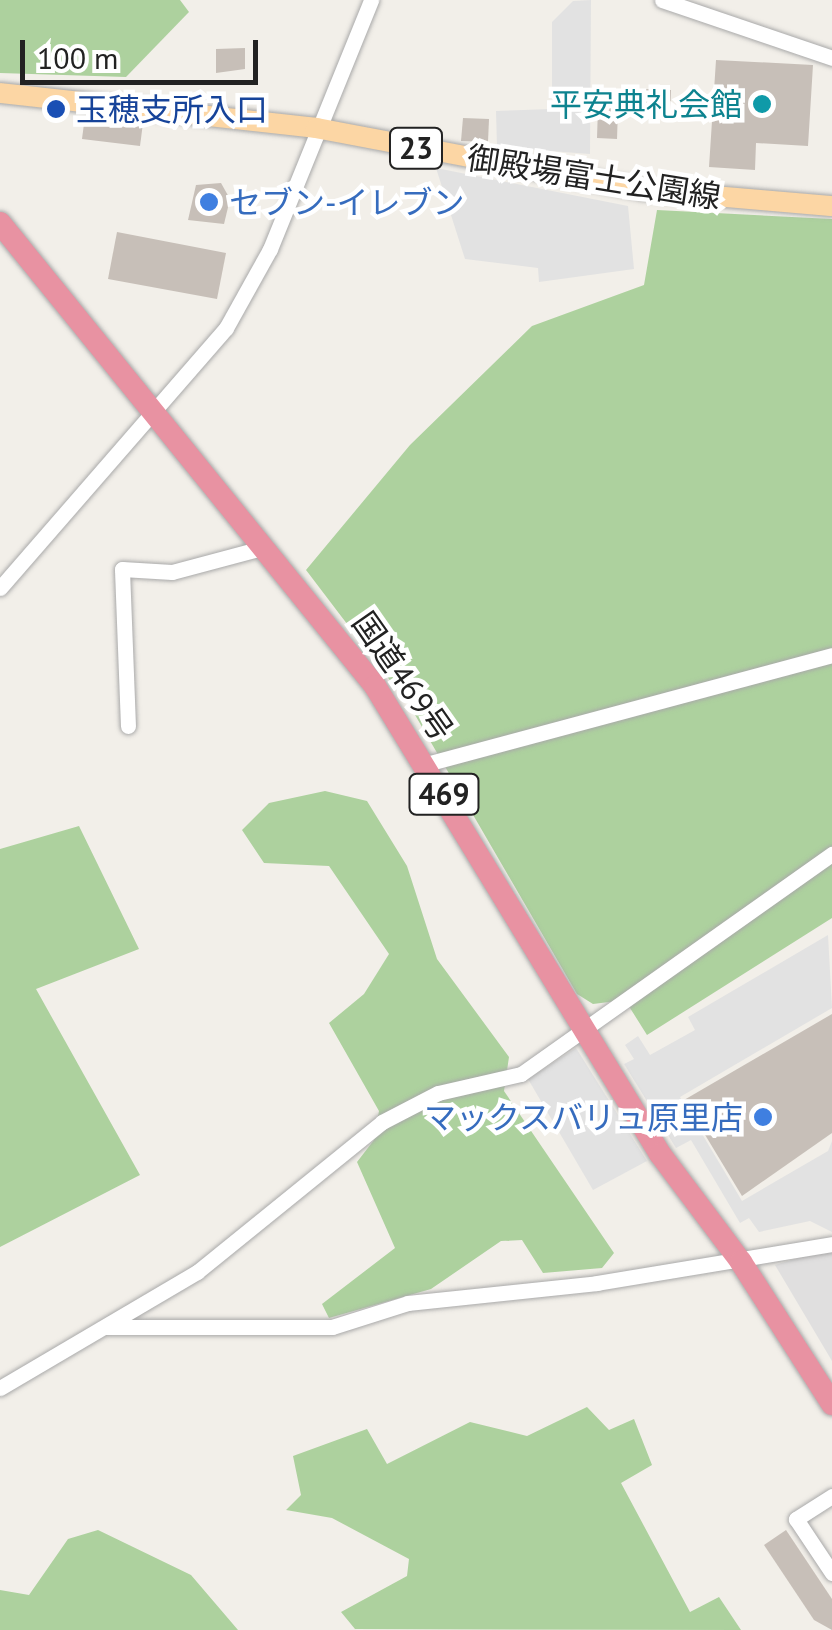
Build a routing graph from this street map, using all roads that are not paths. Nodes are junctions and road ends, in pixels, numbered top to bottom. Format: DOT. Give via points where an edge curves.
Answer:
graph roads {
  1 [pos="371,0"];
  2 [pos="662,0"];
  3 [pos="832,58"];
  4 [pos="0,93"];
  5 [pos="316,128"];
  6 [pos="832,206"];
  7 [pos="0,223"];
  8 [pos="156,416"];
  9 [pos="265,547"];
  10 [pos="0,588"];
  11 [pos="832,655"];
  12 [pos="128,726"];
  13 [pos="426,764"];
  14 [pos="832,854"];
  15 [pos="584,1033"];
  16 [pos="832,1244"];
  17 [pos="741,1262"];
  18 [pos="106,1327"];
  19 [pos="0,1388"];
  20 [pos="832,1404"];
  21 [pos="832,1496"];
  22 [pos="832,1573"];
  1 -- 5 [label="street"];
  2 -- 3 [label="street"];
  4 -- 5 [label="main road, 御殿場富士公園線 / 23"];
  5 -- 6 [label="main road, 御殿場富士公園線 / 23" via="644,190"];
  5 -- 8 [label="street" via="270,249 226,328"];
  7 -- 8 [label="highway, 国道469号 / 469"];
  8 -- 9 [label="highway, 国道469号 / 469"];
  8 -- 10 [label="street"];
  9 -- 12 [label="street" via="172,572 122,569"];
  9 -- 13 [label="highway, 国道469号 / 469" via="376,686"];
  11 -- 13 [label="street"];
  13 -- 15 [label="highway, 国道469号 / 469"];
  14 -- 15 [label="street"];
  15 -- 17 [label="highway, 国道469号 / 469"];
  15 -- 18 [label="street" via="522,1074 438,1093 382,1122 234,1244"];
  16 -- 17 [label="street"];
  17 -- 18 [label="street" via="408,1302 332,1327"];
  17 -- 20 [label="highway, 国道469号 / 469"];
  18 -- 19 [label="street"];
  21 -- 22 [label="street" via="796,1519"];
}
